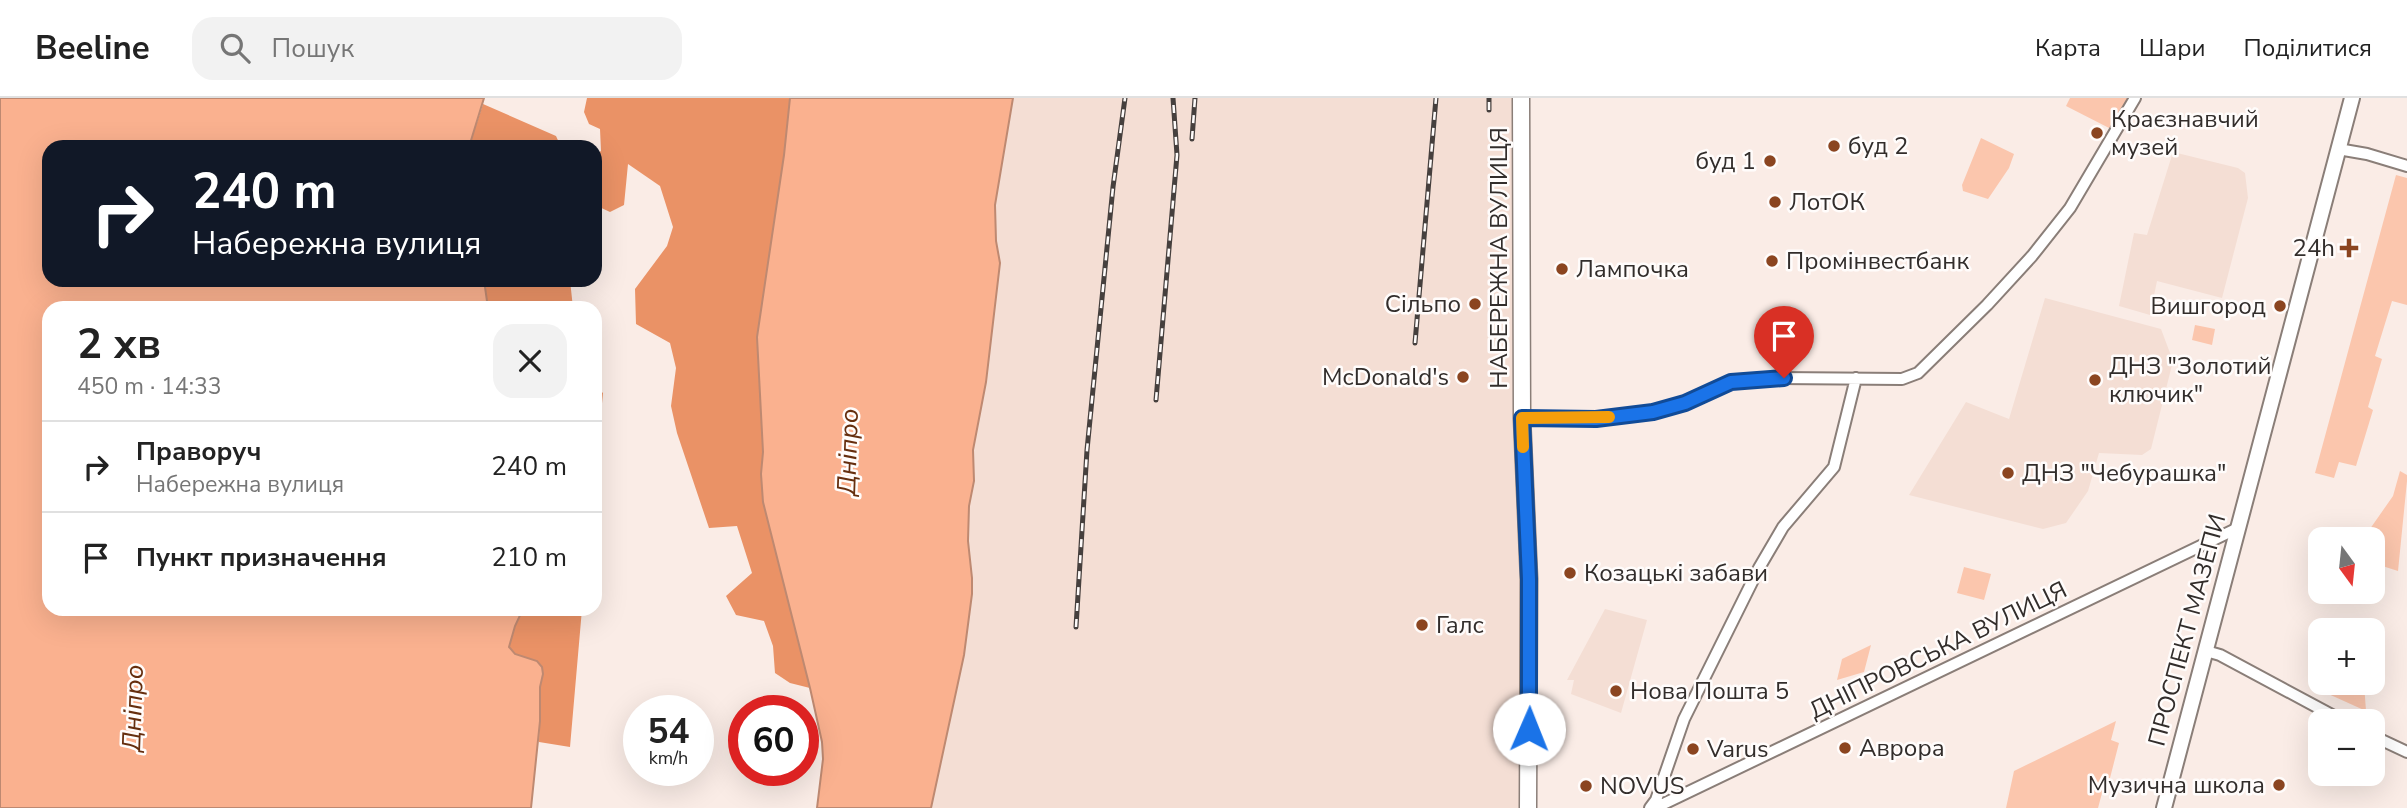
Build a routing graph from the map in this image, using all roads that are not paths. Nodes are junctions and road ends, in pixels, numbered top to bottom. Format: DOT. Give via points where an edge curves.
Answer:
graph roads {
  1 [pos="1521,98"];
  2 [pos="2135,98"];
  3 [pos="2352,98"];
  4 [pos="2338,149"];
  5 [pos="2407,166"];
  6 [pos="1856,378"];
  7 [pos="1522,418"];
  8 [pos="2238,528"];
  9 [pos="2206,651"];
  10 [pos="2321,709"];
  11 [pos="2385,742"];
  12 [pos="2407,752"];
  13 [pos="1528,808"];
  14 [pos="1653,808"];
  15 [pos="2164,808"];
  1 -- 7 [label="main road, НАБЕРЕЖНА ВУЛИЦЯ"];
  2 -- 6 [label="street, НАБЕРЕЖНА ВУЛИЦЯ" via="2070,208 1987,305 1918,373 1902,379"];
  3 -- 4 [label="street, ПРОСПЕКТ МАЗЕПИ"];
  4 -- 5 [label="street"];
  4 -- 8 [label="street, ПРОСПЕКТ МАЗЕПИ"];
  6 -- 7 [label="street, НАБЕРЕЖНА ВУЛИЦЯ" via="1731,382 1653,412 1596,419"];
  6 -- 14 [label="street" via="1834,467 1783,527 1759,568 1684,719"];
  7 -- 13 [label="main road, НАБЕРЕЖНА ВУЛИЦЯ" via="1529,579"];
  8 -- 9 [label="street, ПРОСПЕКТ МАЗЕПИ"];
  8 -- 14 [label="street, ДНІПРОВСЬКА ВУЛИЦЯ"];
  9 -- 10 [label="street"];
  9 -- 15 [label="street, ПРОСПЕКТ МАЗЕПИ"];
  11 -- 12 [label="street"];
}
